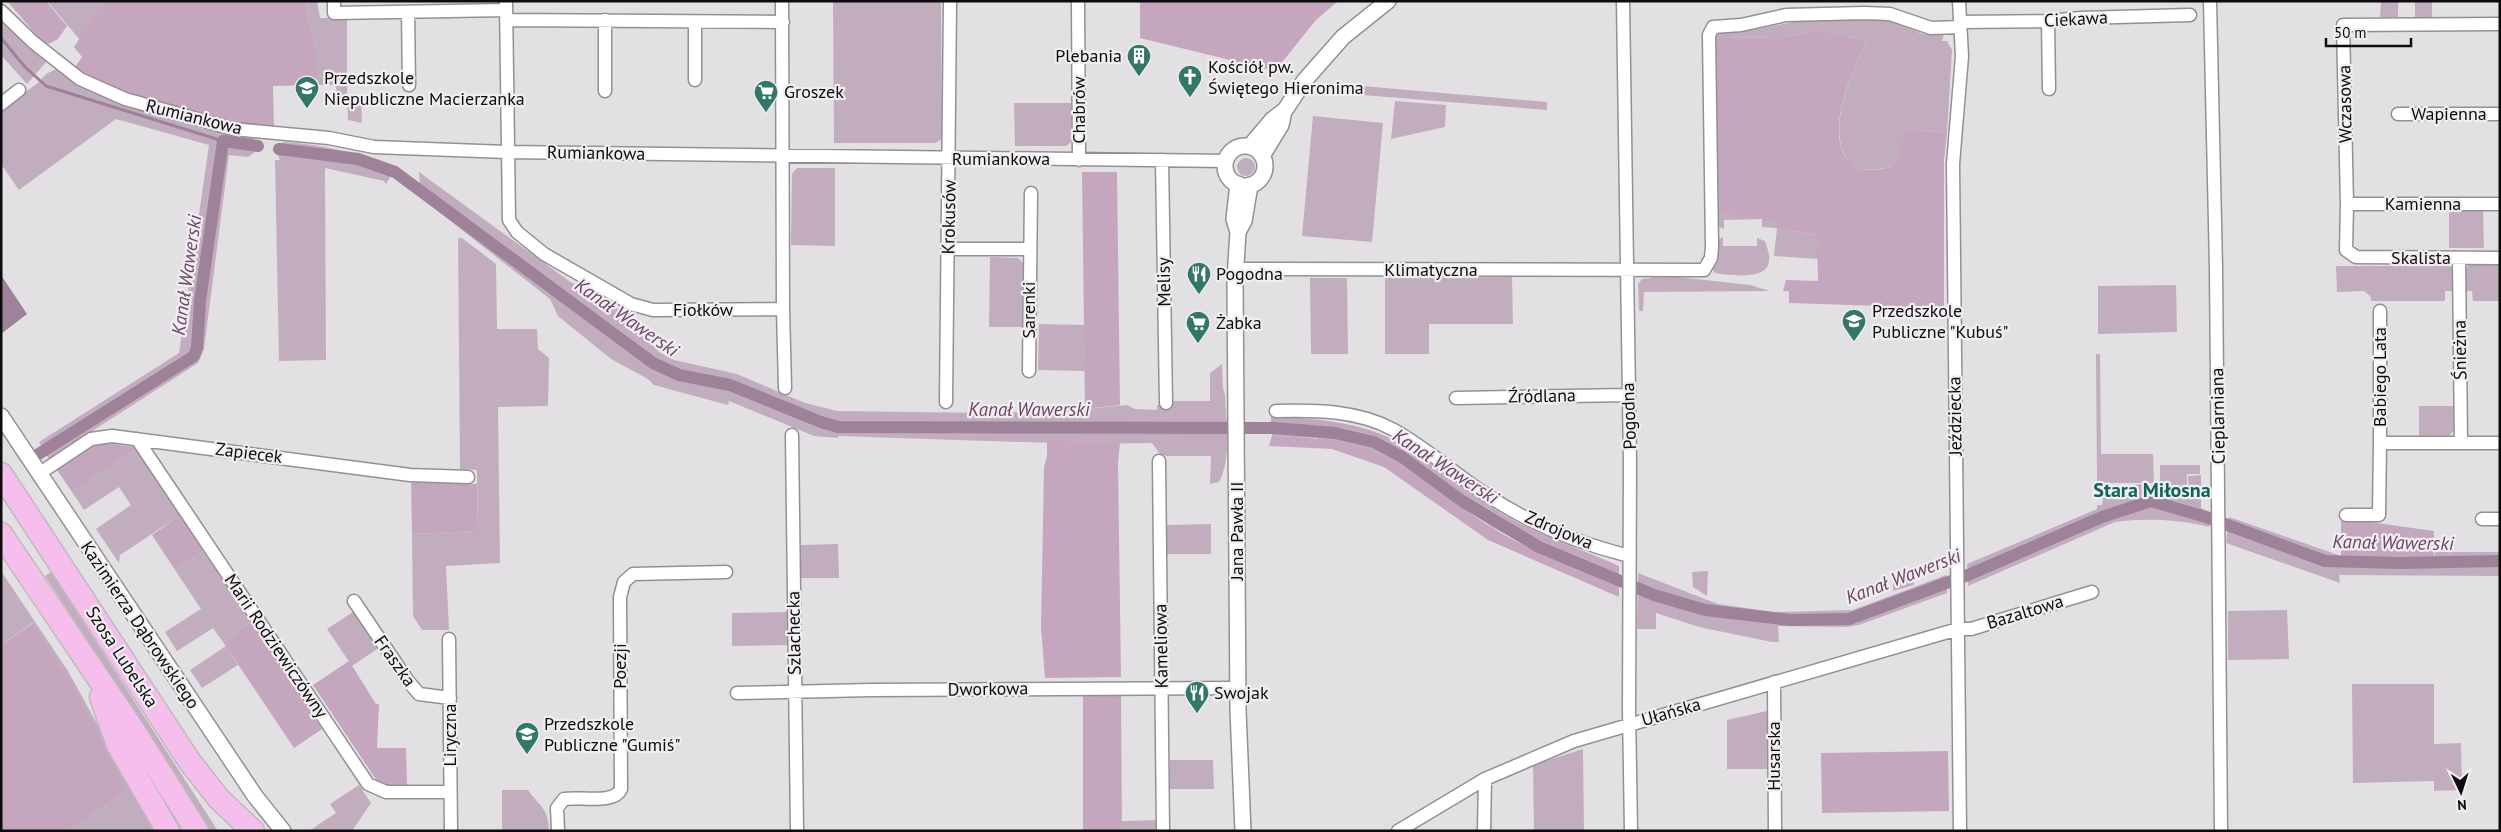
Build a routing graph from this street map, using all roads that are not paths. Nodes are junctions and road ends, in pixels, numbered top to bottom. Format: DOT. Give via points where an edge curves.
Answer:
graph roads {
  1 [pos="782,1"];
  2 [pos="950,1"];
  3 [pos="1078,1"];
  4 [pos="1388,1"];
  5 [pos="1623,1"];
  6 [pos="1958,1"];
  7 [pos="2210,1"];
  8 [pos="334,7"];
  9 [pos="506,10"];
  10 [pos="1,12"];
  11 [pos="408,12"];
  12 [pos="2190,15"];
  13 [pos="606,20"];
  14 [pos="2048,21"];
  15 [pos="695,22"];
  16 [pos="783,22"];
  17 [pos="2500,24"];
  18 [pos="1961,25"];
  19 [pos="695,80"];
  20 [pos="409,85"];
  21 [pos="2049,89"];
  22 [pos="19,90"];
  23 [pos="605,91"];
  24 [pos="1,104"];
  25 [pos="1284,110"];
  26 [pos="2398,114"];
  27 [pos="2500,114"];
  28 [pos="1250,146"];
  29 [pos="507,152"];
  30 [pos="783,156"];
  31 [pos="1262,156"];
  32 [pos="950,159"];
  33 [pos="1079,160"];
  34 [pos="1162,160"];
  35 [pos="1226,161"];
  36 [pos="1244,185"];
  37 [pos="1031,193"];
  38 [pos="2347,204"];
  39 [pos="2500,204"];
  40 [pos="948,249"];
  41 [pos="1030,249"];
  42 [pos="2346,250"];
  43 [pos="2459,258"];
  44 [pos="2500,258"];
  45 [pos="1235,269"];
  46 [pos="1627,269"];
  47 [pos="783,310"];
  48 [pos="2380,310"];
  49 [pos="1029,371"];
  50 [pos="784,388"];
  51 [pos="1628,395"];
  52 [pos="1456,398"];
  53 [pos="946,402"];
  54 [pos="1166,403"];
  55 [pos="1276,411"];
  56 [pos="1,416"];
  57 [pos="792,435"];
  58 [pos="137,439"];
  59 [pos="2380,443"];
  60 [pos="2461,443"];
  61 [pos="2500,443"];
  62 [pos="1159,460"];
  63 [pos="40,473"];
  64 [pos="1,474"];
  65 [pos="468,477"];
  66 [pos="2346,515"];
  67 [pos="2482,519"];
  68 [pos="2500,519"];
  69 [pos="1,534"];
  70 [pos="1629,556"];
  71 [pos="726,572"];
  72 [pos="2092,592"];
  73 [pos="354,601"];
  74 [pos="1958,628"];
  75 [pos="449,639"];
  76 [pos="91,668"];
  77 [pos="1774,682"];
  78 [pos="1161,688"];
  79 [pos="1238,688"];
  80 [pos="795,692"];
  81 [pos="737,694"];
  82 [pos="450,698"];
  83 [pos="1630,724"];
  84 [pos="1485,778"];
  85 [pos="450,792"];
  86 [pos="168,831"];
  87 [pos="196,831"];
  88 [pos="253,831"];
  89 [pos="283,831"];
  90 [pos="451,831"];
  91 [pos="558,831"];
  92 [pos="797,831"];
  93 [pos="1163,831"];
  94 [pos="1243,831"];
  95 [pos="1398,831"];
  96 [pos="1484,831"];
  97 [pos="1631,831"];
  98 [pos="1775,831"];
  99 [pos="1960,831"];
  100 [pos="2221,831"];
  1 -- 16 [label="street"];
  2 -- 32 [label="street, Krokusów"];
  3 -- 33 [label="street, Chabrów"];
  4 -- 25 [label="street" via="1343,37 1305,80"];
  5 -- 46 [label="street, Pogodna"];
  6 -- 18 [label="street, Jeździecka"];
  7 -- 100 [label="street, Cieplarniana" via="2214,100"];
  8 -- 11 [label="street"];
  9 -- 11 [label="street"];
  9 -- 13 [label="street"];
  9 -- 29 [label="street, Fiołków"];
  10 -- 29 [label="street, Rumiankowa" via="80,79 117,96 171,113 233,129 330,138 374,147"];
  11 -- 20 [label="street"];
  12 -- 14 [label="street, Ciekawa"];
  13 -- 15 [label="street"];
  13 -- 23 [label="street"];
  14 -- 18 [label="street, Ciekawa"];
  14 -- 21 [label="street"];
  15 -- 16 [label="street"];
  15 -- 19 [label="street"];
  16 -- 30 [label="street"];
  17 -- 38 [label="street, Wczasowa" via="2343,25"];
  18 -- 46 [label="street, Ciekawa" via="1931,28 1890,14 1864,13 1786,15 1741,25 1713,27 1709,35 1711,258 1704,270"];
  18 -- 74 [label="street, Jeździecka" via="1953,164"];
  22 -- 24 [label="street"];
  25 -- 28 [label="street"];
  25 -- 31 [label="street" via="1280,125"];
  26 -- 27 [label="street, Wapienna"];
  28 -- 31 [label="street"];
  28 -- 35 [label="street" via="1232,151"];
  29 -- 30 [label="street, Rumiankowa"];
  29 -- 47 [label="street, Fiołków" via="509,220 517,232 544,254 598,287 631,304 653,310"];
  30 -- 32 [label="street, Rumiankowa"];
  30 -- 47 [label="street"];
  31 -- 36 [label="street" via="1264,174 1256,183"];
  32 -- 33 [label="street, Rumiankowa"];
  32 -- 40 [label="street, Krokusów"];
  33 -- 34 [label="street, Rumiankowa"];
  34 -- 35 [label="street, Rumiankowa"];
  34 -- 54 [label="street, Melisy"];
  35 -- 36 [label="street" via="1228,175"];
  36 -- 45 [label="street, Jana Pawła II" via="1244,221 1238,232"];
  37 -- 41 [label="street, Sarenki"];
  38 -- 39 [label="street, Kamienna"];
  38 -- 42 [label="street, Wczasowa"];
  40 -- 41 [label="street"];
  40 -- 53 [label="street, Krokusów"];
  41 -- 49 [label="street, Sarenki"];
  42 -- 43 [label="street, Skalista" via="2356,257"];
  43 -- 44 [label="street, Skalista"];
  43 -- 60 [label="street, Śnieżna"];
  45 -- 46 [label="street, Klimatyczna"];
  45 -- 79 [label="street, Jana Pawła II"];
  46 -- 51 [label="street, Pogodna"];
  47 -- 50 [label="street"];
  48 -- 59 [label="street, Babiego Lata"];
  51 -- 52 [label="street, Źródlana"];
  51 -- 70 [label="street, Pogodna"];
  55 -- 70 [label="street, Zdrojowa" via="1312,410 1350,415 1392,429 1491,498 1541,524"];
  56 -- 63 [label="street, Kazimierza Dąbrowskiego"];
  57 -- 80 [label="street, Szlachecka"];
  58 -- 63 [label="street, Zapiecek" via="112,436 91,439"];
  58 -- 65 [label="street, Zapiecek" via="410,475"];
  58 -- 85 [label="street, Marii Rodziewiczówny" via="368,784 386,792"];
  59 -- 60 [label="street, Babiego Lata"];
  59 -- 66 [label="street, Babiego Lata" via="2379,515"];
  60 -- 61 [label="street, Babiego Lata"];
  62 -- 78 [label="street, Kameliowa"];
  63 -- 89 [label="street, Kazimierza Dąbrowskiego" via="249,787"];
  64 -- 88 [label="highway, Szosa Lubelska" via="190,762 219,799"];
  67 -- 68 [label="street"];
  69 -- 76 [label="highway, Szosa Lubelska"];
  70 -- 83 [label="street, Pogodna"];
  71 -- 91 [label="street, Poezji" via="636,574 624,582 620,597 621,789 611,798 564,799 557,808"];
  72 -- 74 [label="street, Bazaltowa" via="1971,629"];
  73 -- 82 [label="street, Fraszka" via="414,689 419,694"];
  74 -- 77 [label="street, Ułańska"];
  74 -- 99 [label="street, Jeździecka"];
  75 -- 82 [label="street, Liryczna"];
  76 -- 86 [label="highway" via="118,745"];
  76 -- 87 [label="highway"];
  77 -- 83 [label="street, Ułańska"];
  77 -- 98 [label="street, Husarska"];
  78 -- 79 [label="street, Dworkowa"];
  78 -- 80 [label="street, Dworkowa"];
  78 -- 93 [label="street, Kameliowa"];
  79 -- 94 [label="street, Jana Pawła II"];
  80 -- 81 [label="street, Dworkowa"];
  80 -- 92 [label="street, Szlachecka"];
  82 -- 85 [label="street, Liryczna"];
  83 -- 84 [label="street, Ułańska" via="1548,751"];
  83 -- 97 [label="street, Pogodna"];
  84 -- 95 [label="street, Ułańska"];
  84 -- 96 [label="street"];
  85 -- 90 [label="street, Liryczna"];
}
